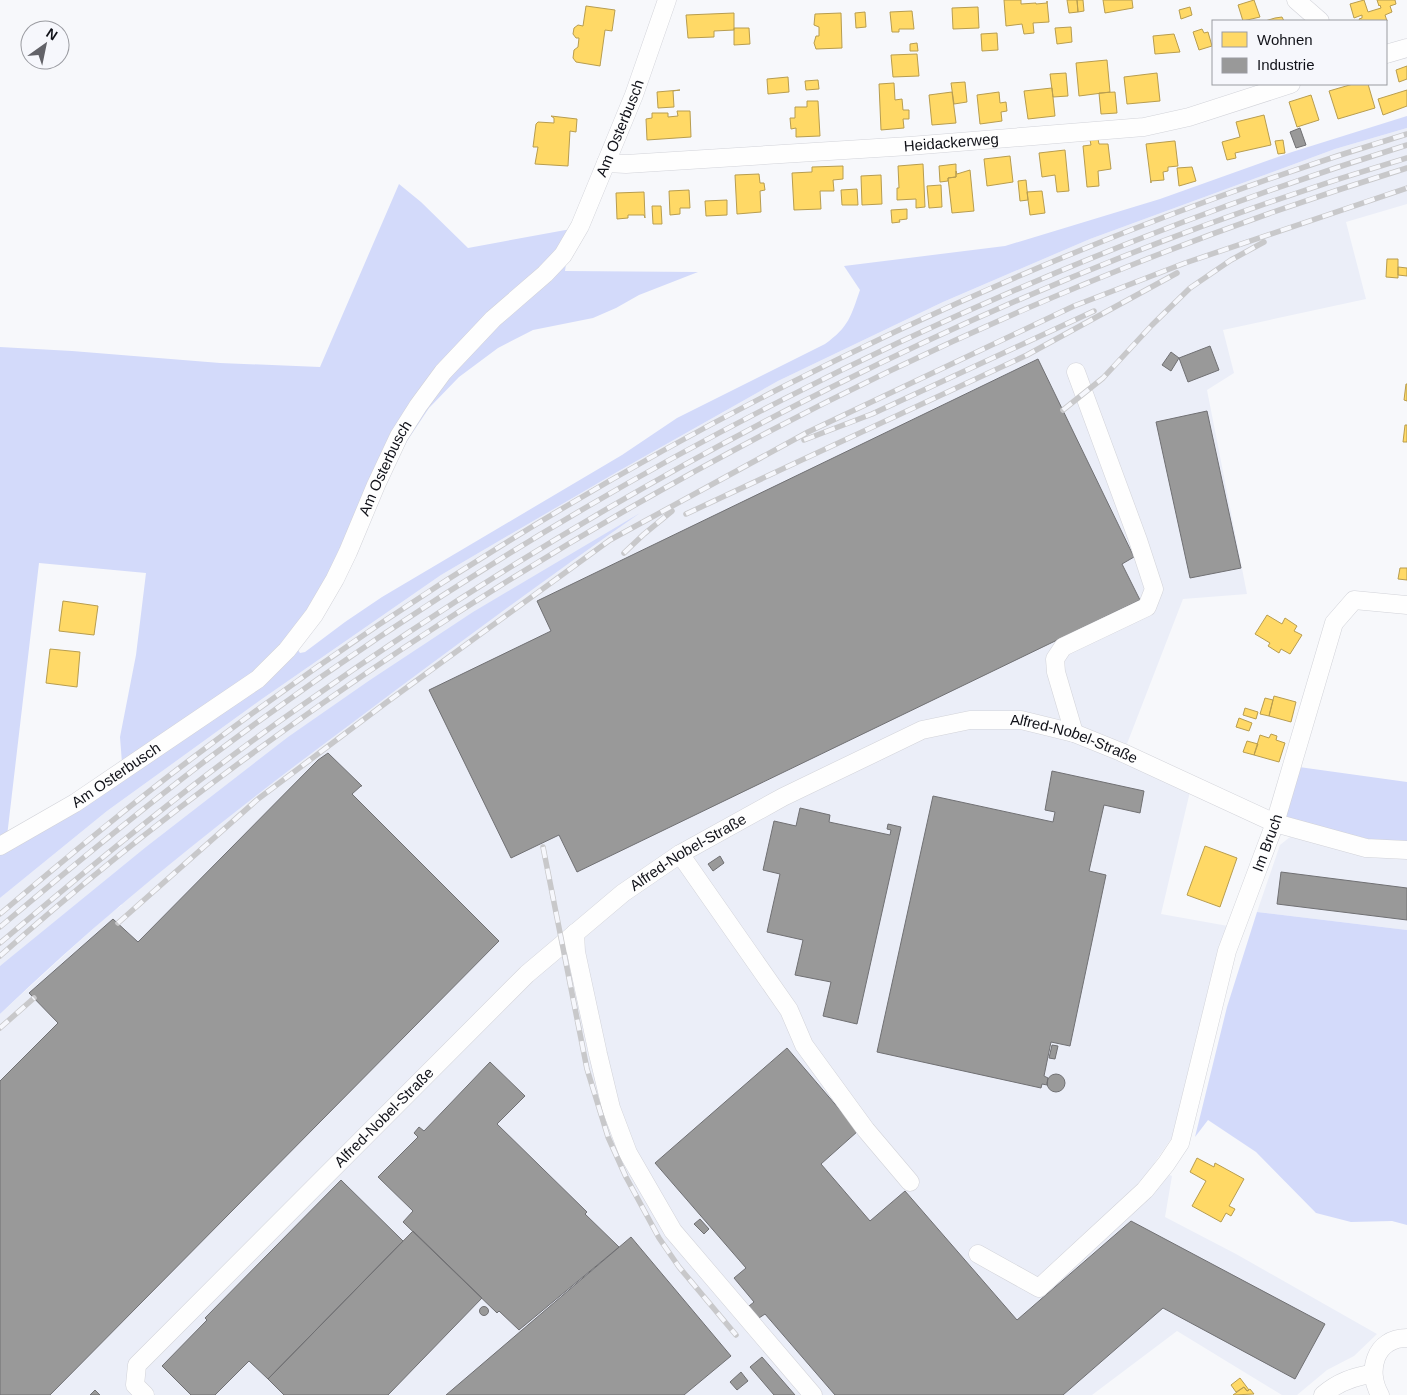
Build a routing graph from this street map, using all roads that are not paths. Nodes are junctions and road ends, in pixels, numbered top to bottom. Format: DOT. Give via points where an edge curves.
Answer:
graph roads {
  1 [pos="667,0"];
  2 [pos="1296,0"];
  3 [pos="1319,20"];
  4 [pos="1407,48"];
  5 [pos="1387,54"];
  6 [pos="1287,85"];
  7 [pos="606,163"];
  8 [pos="1076,372"];
  9 [pos="1407,605"];
  10 [pos="1074,733"];
  11 [pos="1274,823"];
  12 [pos="0,846"];
  13 [pos="1407,850"];
  14 [pos="680,854"];
  15 [pos="575,933"];
  16 [pos="910,1182"];
  17 [pos="978,1254"];
  18 [pos="1407,1338"];
  19 [pos="1373,1374"];
  20 [pos="140,1390"];
  21 [pos="813,1395"];
  22 [pos="1323,1395"];
  23 [pos="1380,1395"];
  1 -- 7 [label="street, Am Osterbusch"];
  2 -- 3 [label="street"];
  4 -- 5 [label="street"];
  6 -- 7 [label="street, Heidackerweg" via="1189,117 1144,126 909,146"];
  7 -- 12 [label="street, Am Osterbusch" via="580,226 563,255 493,319 443,372 418,406 399,436 335,579 314,616 287,650 258,679 75,803"];
  8 -- 10 [label="street" via="1154,589 1147,607 1063,647 1055,659"];
  9 -- 11 [label="street, Im Bruch" via="1354,600 1334,623"];
  10 -- 11 [label="street, Alfred-Nobel-Straße"];
  10 -- 14 [label="street, Alfred-Nobel-Straße" via="1022,720 970,720 922,730 783,798"];
  11 -- 13 [label="street, Alfred-Nobel-Straße" via="1366,848"];
  11 -- 17 [label="street, Im Bruch" via="1227,951 1180,1143 1166,1164 1146,1190 1039,1288"];
  14 -- 15 [label="street, Alfred-Nobel-Straße" via="623,893"];
  14 -- 16 [label="street" via="789,1010 804,1045 866,1130"];
  15 -- 20 [label="street, Alfred-Nobel-Straße" via="527,974 137,1364"];
  15 -- 21 [label="street" via="576,952 611,1108 628,1153 673,1231"];
  18 -- 19 [label="street" via="1383,1348 1376,1356"];
  19 -- 22 [label="street" via="1357,1376"];
  19 -- 23 [label="street"];
}
